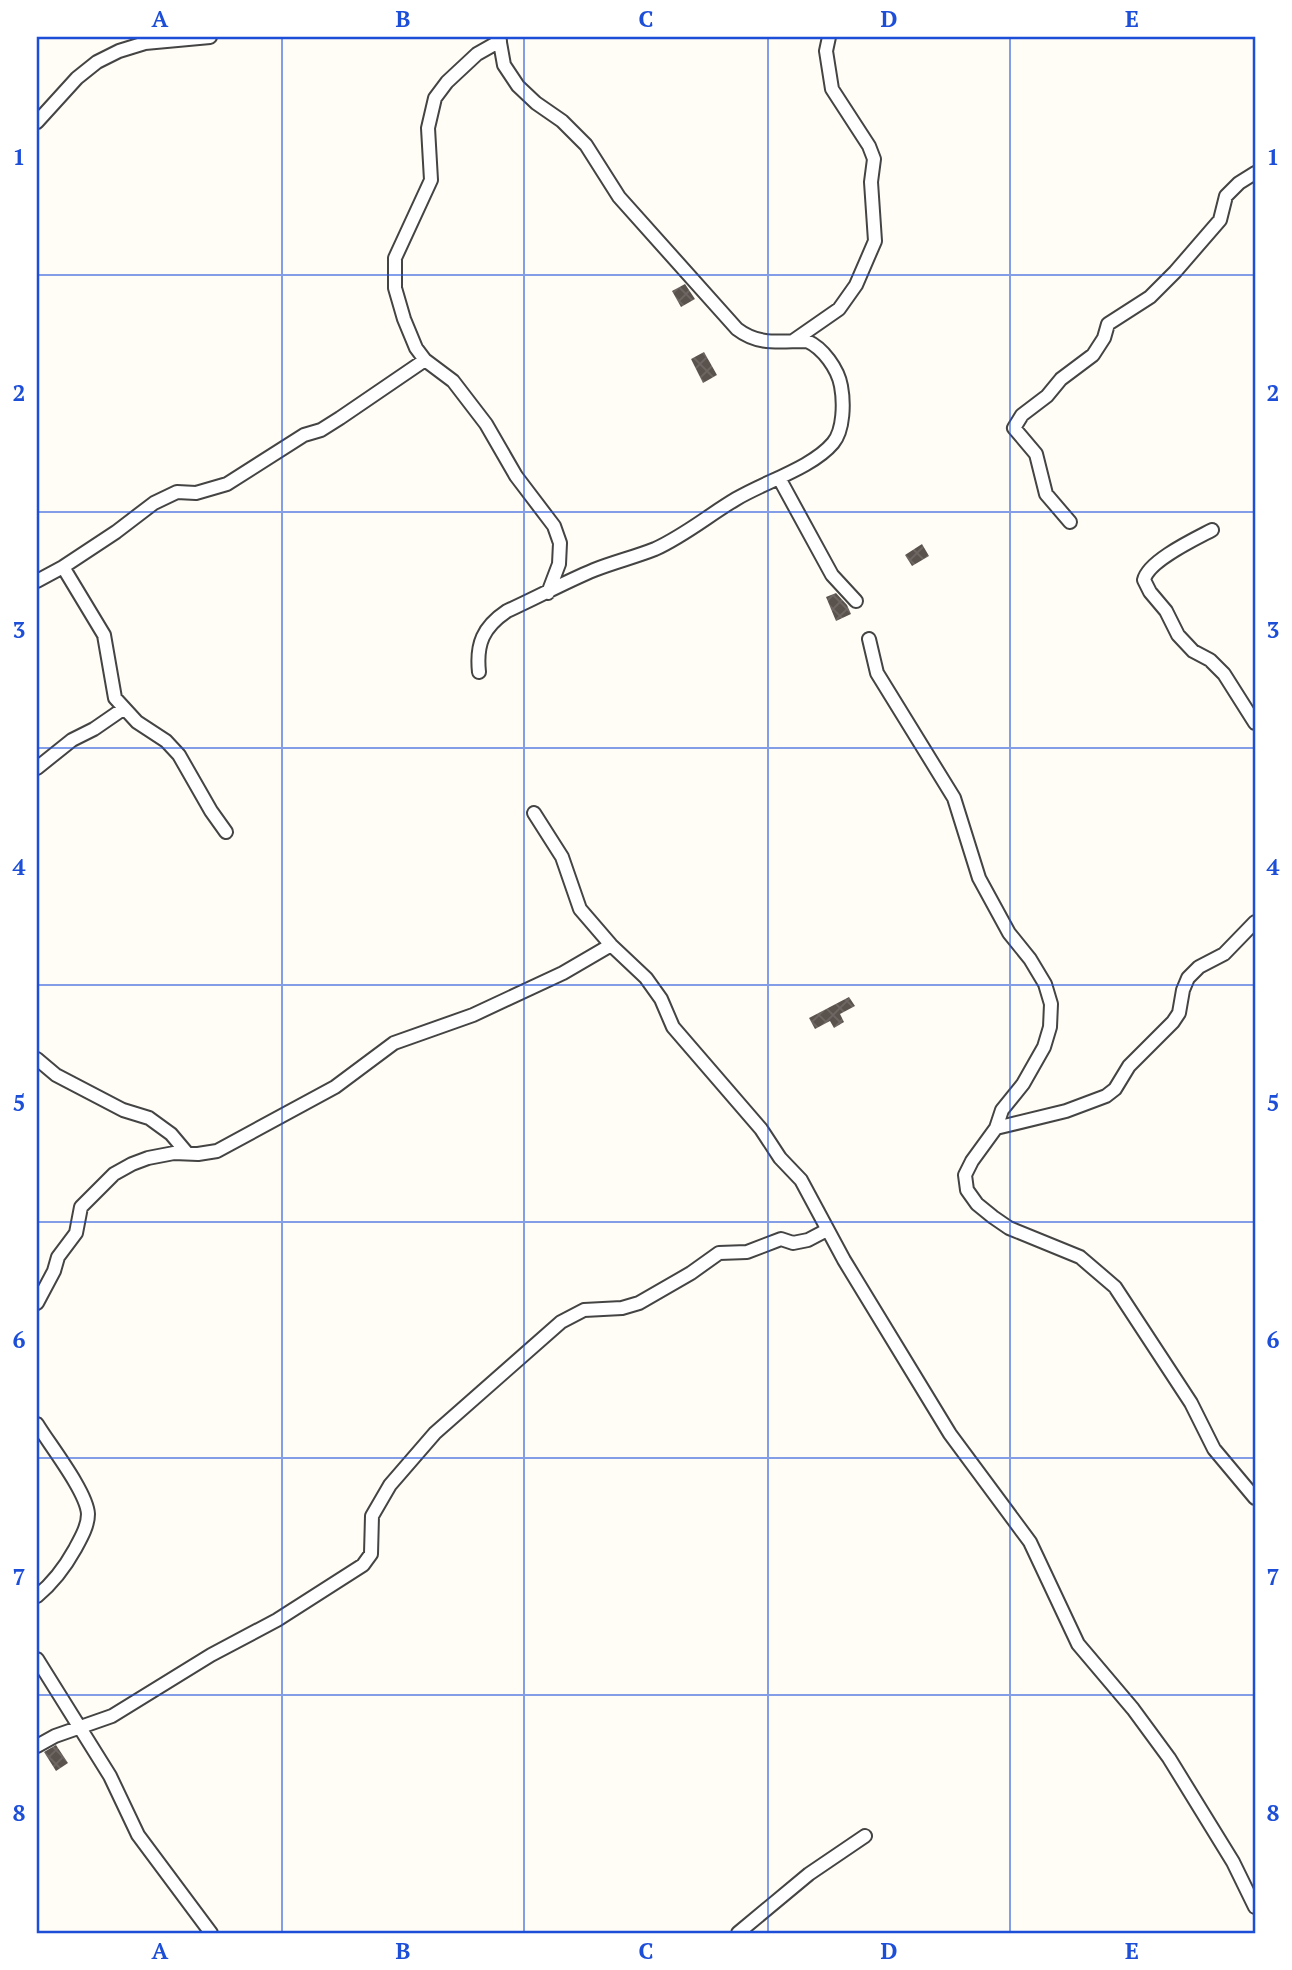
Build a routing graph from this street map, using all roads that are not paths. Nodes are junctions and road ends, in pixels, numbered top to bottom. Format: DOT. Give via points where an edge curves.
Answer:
graph roads {
  1 [pos="210,37"];
  2 [pos="829,37"];
  3 [pos="500,39"];
  4 [pos="37,122"];
  5 [pos="1255,173"];
  6 [pos="793,341"];
  7 [pos="425,360"];
  8 [pos="779,478"];
  9 [pos="1070,522"];
  10 [pos="1212,530"];
  11 [pos="63,567"];
  12 [pos="37,581"];
  13 [pos="548,593"];
  14 [pos="856,601"];
  15 [pos="869,639"];
  16 [pos="479,672"];
  17 [pos="123,709"];
  18 [pos="1255,723"];
  19 [pos="37,768"];
  20 [pos="534,813"];
  21 [pos="226,832"];
  22 [pos="1255,922"];
  23 [pos="611,944"];
  24 [pos="37,1059"];
  25 [pos="996,1128"];
  26 [pos="187,1153"];
  27 [pos="827,1230"];
  28 [pos="37,1303"];
  29 [pos="37,1424"];
  30 [pos="1253,1494"];
  31 [pos="37,1596"];
  32 [pos="37,1659"];
  33 [pos="79,1727"];
  34 [pos="37,1746"];
  35 [pos="865,1836"];
  36 [pos="1255,1907"];
  37 [pos="211,1933"];
  38 [pos="738,1933"];
  1 -- 4 [label="street" via="173,38 119,51 77,78"];
  2 -- 6 [label="street" via="826,51 832,89 874,159 875,241 856,285 839,309"];
  3 -- 6 [label="street" via="504,65 518,86 586,145 619,197 737,329 761,342"];
  3 -- 7 [label="street" via="477,54 435,98 429,128 429,185 395,258 395,288 404,319"];
  5 -- 9 [label="street" via="1226,196 1220,220 1175,272 1150,298 1108,324 1093,355 1017,422 1014,428 1035,454 1045,494"];
  6 -- 8 [label="street" via="814,344 829,361 840,379 842,415 834,442"];
  7 -- 11 [label="street" via="331,424 304,435 227,484 196,493 177,492 154,503"];
  7 -- 13 [label="street" via="453,381 554,526 559,564"];
  8 -- 13 [label="street" via="737,498 656,549 592,571"];
  8 -- 14 [label="street" via="832,575"];
  10 -- 18 [label="street" via="1160,561 1144,580 1178,635 1224,674"];
  11 -- 12 [label="street"];
  11 -- 17 [label="street" via="104,635 115,698"];
  13 -- 16 [label="street" via="496,619 479,642"];
  15 -- 25 [label="street" via="877,673 954,798 979,878 1009,933 1045,984 1051,1004 1044,1047 1002,1110"];
  17 -- 19 [label="street"];
  17 -- 21 [label="street" via="179,755"];
  20 -- 23 [label="street" via="562,857 580,909"];
  22 -- 25 [label="street" via="1224,954 1188,978 1179,1013 1129,1066 1115,1089 1066,1111"];
  23 -- 26 [label="street" via="563,973 473,1015 394,1043 335,1087 217,1151"];
  23 -- 27 [label="street" via="646,978 673,1027 801,1180"];
  24 -- 26 [label="street" via="56,1075 123,1110 149,1118"];
  25 -- 30 [label="street" via="972,1160 965,1175 967,1190 977,1204 1009,1228 1080,1257 1115,1287 1191,1403 1214,1449"];
  26 -- 28 [label="street" via="132,1164 95,1191 81,1208 76,1233 58,1256"];
  27 -- 33 [label="street" via="808,1240 793,1243 781,1239 747,1252 719,1253 639,1303 584,1310 561,1322 435,1433 390,1485 372,1516 370,1554 363,1565 112,1716"];
  27 -- 36 [label="street" via="950,1434 1030,1542 1079,1644 1170,1758"];
  29 -- 31 [label="street" via="78,1487 88,1516 66,1565"];
  32 -- 33 [label="street"];
  33 -- 34 [label="street"];
  33 -- 37 [label="street" via="110,1776 138,1835"];
  35 -- 38 [label="street" via="809,1874"];
}
